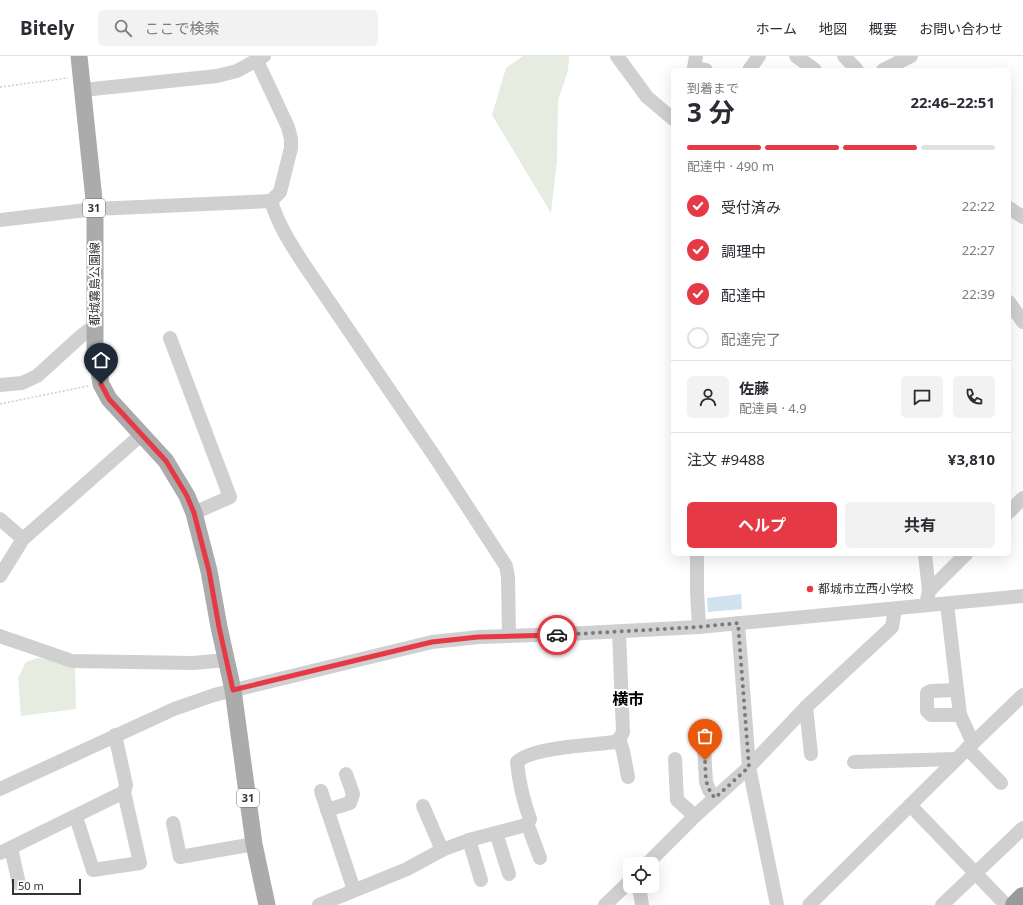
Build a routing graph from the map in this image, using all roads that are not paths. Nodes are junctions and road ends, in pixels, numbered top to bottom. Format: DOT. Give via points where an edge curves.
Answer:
graph roads {
  1 [pos="79,56"];
  2 [pos="617,56"];
  3 [pos="696,56"];
  4 [pos="759,56"];
  5 [pos="796,56"];
  6 [pos="844,56"];
  7 [pos="910,56"];
  8 [pos="260,58"];
  9 [pos="694,68"];
  10 [pos="751,68"];
  11 [pos="812,68"];
  12 [pos="855,68"];
  13 [pos="887,68"];
  14 [pos="82,83"];
  15 [pos="671,117"];
  16 [pos="271,201"];
  17 [pos="94,209"];
  18 [pos="1011,209"];
  19 [pos="1023,217"];
  20 [pos="0,220"];
  21 [pos="1011,305"];
  22 [pos="1023,322"];
  23 [pos="94,326"];
  24 [pos="170,338"];
  25 [pos="0,385"];
  26 [pos="141,435"];
  27 [pos="1023,498"];
  28 [pos="1011,510"];
  29 [pos="194,513"];
  30 [pos="0,519"];
  31 [pos="23,538"];
  32 [pos="696,556"];
  33 [pos="925,556"];
  34 [pos="964,556"];
  35 [pos="0,576"];
  36 [pos="929,591"];
  37 [pos="1023,596"];
  38 [pos="947,604"];
  39 [pos="926,606"];
  40 [pos="895,609"];
  41 [pos="738,623"];
  42 [pos="699,627"];
  43 [pos="619,632"];
  44 [pos="0,636"];
  45 [pos="509,636"];
  46 [pos="226,660"];
  47 [pos="233,690"];
  48 [pos="956,690"];
  49 [pos="1023,695"];
  50 [pos="806,707"];
  51 [pos="960,715"];
  52 [pos="115,735"];
  53 [pos="619,739"];
  54 [pos="970,745"];
  55 [pos="704,748"];
  56 [pos="811,754"];
  57 [pos="675,759"];
  58 [pos="956,759"];
  59 [pos="854,762"];
  60 [pos="749,767"];
  61 [pos="346,774"];
  62 [pos="628,777"];
  63 [pos="1001,783"];
  64 [pos="0,789"];
  65 [pos="321,791"];
  66 [pos="124,792"];
  67 [pos="715,798"];
  68 [pos="910,805"];
  69 [pos="423,806"];
  70 [pos="327,810"];
  71 [pos="695,816"];
  72 [pos="76,817"];
  73 [pos="173,823"];
  74 [pos="527,823"];
  75 [pos="1023,828"];
  76 [pos="496,833"];
  77 [pos="469,840"];
  78 [pos="254,844"];
  79 [pos="5,850"];
  80 [pos="442,850"];
  81 [pos="654,857"];
  82 [pos="540,858"];
  83 [pos="509,874"];
  84 [pos="980,878"];
  85 [pos="481,880"];
  86 [pos="19,884"];
  87 [pos="623,888"];
  88 [pos="354,890"];
  89 [pos="640,893"];
  90 [pos="1023,897"];
  91 [pos="813,904"];
  92 [pos="267,905"];
  93 [pos="319,905"];
  94 [pos="605,905"];
  95 [pos="642,905"];
  96 [pos="777,905"];
  97 [pos="942,905"];
  98 [pos="1006,905"];
  99 [pos="1015,905"];
  1 -- 14 [label="main road, 都城霧島公園線 / 31"];
  2 -- 15 [label="street" via="647,97"];
  3 -- 9 [label="street"];
  4 -- 10 [label="street"];
  5 -- 11 [label="street"];
  6 -- 12 [label="street"];
  7 -- 13 [label="street"];
  8 -- 14 [label="street" via="237,71 217,76"];
  8 -- 16 [label="street" via="291,139 280,192"];
  14 -- 17 [label="main road, 都城霧島公園線 / 31"];
  16 -- 17 [label="street"];
  16 -- 45 [label="street" via="283,231 303,263 506,566"];
  17 -- 20 [label="street"];
  17 -- 23 [label="main road, 都城霧島公園線 / 31"];
  18 -- 19 [label="street"];
  21 -- 22 [label="street"];
  23 -- 25 [label="street" via="37,376 22,383"];
  23 -- 26 [label="main road, 都城霧島公園線 / 31" via="101,384 109,399"];
  24 -- 29 [label="street" via="230,497"];
  26 -- 29 [label="main road, 都城霧島公園線 / 31" via="166,461"];
  26 -- 31 [label="street"];
  27 -- 28 [label="street"];
  29 -- 46 [label="main road, 都城霧島公園線 / 31" via="209,571"];
  30 -- 31 [label="street"];
  31 -- 35 [label="street"];
  32 -- 42 [label="street"];
  33 -- 36 [label="street"];
  34 -- 36 [label="street"];
  36 -- 39 [label="street"];
  37 -- 38 [label="street"];
  38 -- 39 [label="street"];
  38 -- 48 [label="street"];
  39 -- 40 [label="street"];
  40 -- 41 [label="street"];
  40 -- 50 [label="street" via="892,627"];
  41 -- 42 [label="street"];
  41 -- 60 [label="street"];
  42 -- 43 [label="street"];
  43 -- 45 [label="street"];
  43 -- 53 [label="street" via="623,732"];
  44 -- 46 [label="street" via="72,661 193,663"];
  45 -- 47 [label="street" via="432,642"];
  46 -- 47 [label="main road, 都城霧島公園線 / 31"];
  47 -- 52 [label="street" via="174,709"];
  47 -- 78 [label="main road, 都城霧島公園線 / 31"];
  48 -- 51 [label="street"];
  48 -- 51 [label="street" via="927,693 927,711 931,715"];
  49 -- 54 [label="street"];
  50 -- 56 [label="street"];
  50 -- 60 [label="street"];
  51 -- 54 [label="street"];
  52 -- 64 [label="street"];
  52 -- 66 [label="street" via="126,785"];
  53 -- 62 [label="street"];
  53 -- 74 [label="street" via="615,742 544,751 519,759 516,762 522,798 530,819"];
  54 -- 58 [label="street"];
  54 -- 63 [label="street"];
  55 -- 67 [label="street" via="706,782"];
  57 -- 71 [label="street" via="677,800"];
  58 -- 59 [label="street" via="874,756"];
  58 -- 68 [label="street"];
  60 -- 67 [label="street"];
  60 -- 96 [label="street"];
  61 -- 70 [label="street" via="353,794 350,803"];
  65 -- 70 [label="street"];
  66 -- 72 [label="street"];
  66 -- 72 [label="street" via="140,863 93,870"];
  67 -- 71 [label="street"];
  68 -- 84 [label="street"];
  68 -- 91 [label="street"];
  69 -- 80 [label="street"];
  70 -- 88 [label="street"];
  71 -- 81 [label="street"];
  72 -- 79 [label="street"];
  73 -- 78 [label="street" via="180,857"];
  74 -- 76 [label="street"];
  74 -- 82 [label="street"];
  75 -- 84 [label="street"];
  76 -- 77 [label="street"];
  76 -- 83 [label="street"];
  77 -- 80 [label="street"];
  77 -- 85 [label="street"];
  78 -- 92 [label="main road, 都城霧島公園線 / 31"];
  79 -- 86 [label="street"];
  80 -- 88 [label="street" via="407,869"];
  84 -- 97 [label="street"];
  84 -- 98 [label="street"];
  87 -- 94 [label="street"];
  88 -- 93 [label="street"];
  89 -- 95 [label="street"];
  90 -- 99 [label="highway"];
}
